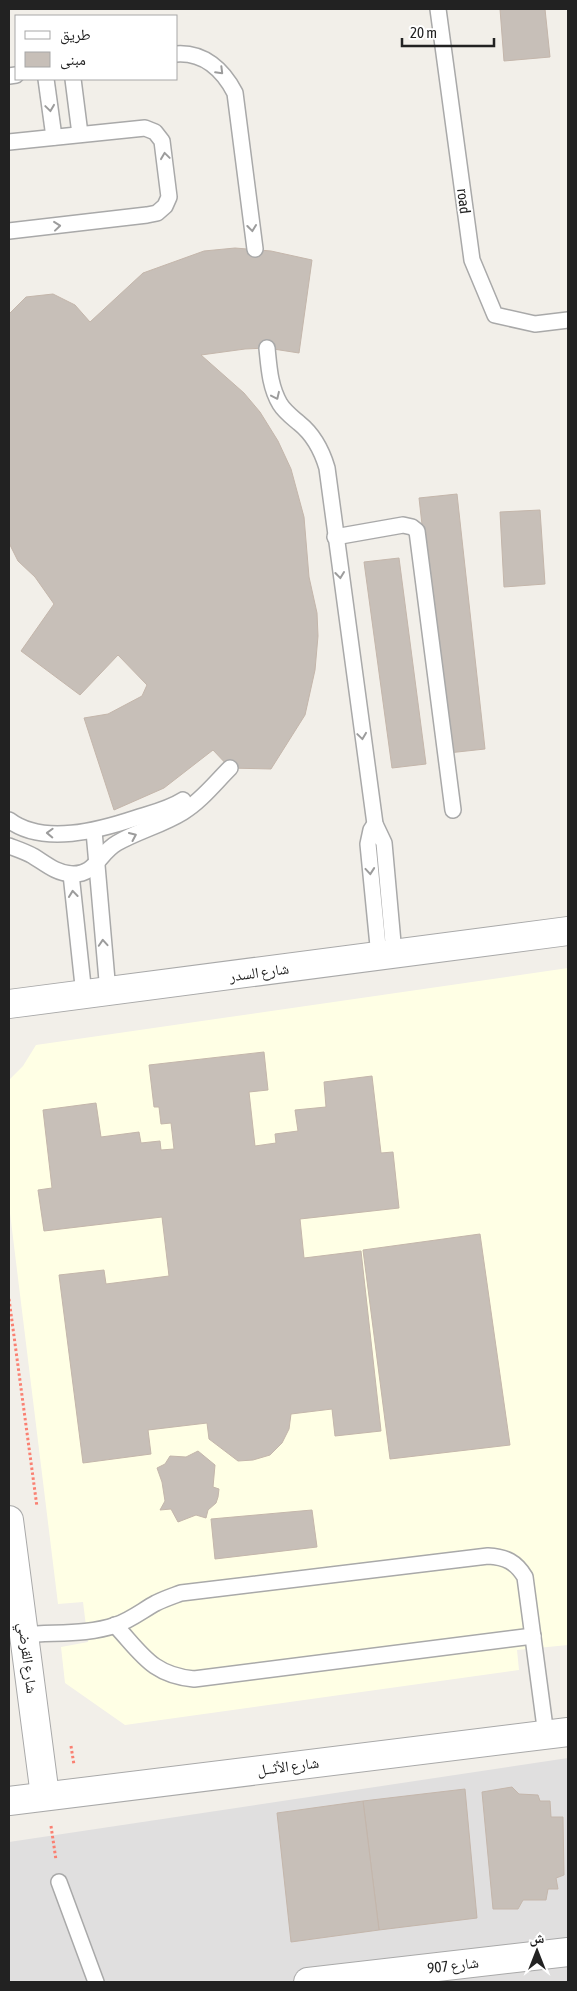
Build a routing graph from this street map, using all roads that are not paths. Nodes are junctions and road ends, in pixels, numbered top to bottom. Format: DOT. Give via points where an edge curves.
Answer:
graph roads {
  1 [pos="438,9"];
  2 [pos="178,54"];
  3 [pos="46,80"];
  4 [pos="73,80"];
  5 [pos="80,134"];
  6 [pos="54,137"];
  7 [pos="9,142"];
  8 [pos="9,231"];
  9 [pos="254,249"];
  10 [pos="568,320"];
  11 [pos="266,348"];
  12 [pos="335,538"];
  13 [pos="453,810"];
  14 [pos="9,820"];
  15 [pos="94,831"];
  16 [pos="9,846"];
  17 [pos="96,866"];
  18 [pos="72,874"];
  19 [pos="568,931"];
  20 [pos="387,955"];
  21 [pos="96,993"];
  22 [pos="9,1004"];
  23 [pos="9,1520"];
  24 [pos="116,1625"];
  25 [pos="25,1635"];
  26 [pos="534,1636"];
  27 [pos="557,1733"];
  28 [pos="45,1796"];
  29 [pos="9,1801"];
  30 [pos="59,1882"];
  31 [pos="568,1952"];
  32 [pos="445,1974"];
  33 [pos="96,1982"];
  34 [pos="308,1982"];
  1 -- 10 [label="lane, road" via="472,260 496,315 535,324"];
  2 -- 9 [label="lane, one-way" via="195,56 212,64 228,79 235,93"];
  3 -- 6 [label="lane, one-way"];
  4 -- 5 [label="lane"];
  5 -- 6 [label="lane"];
  8 -- 5 [label="lane, one-way" via="147,216 165,206 169,197 166,169 162,141 155,132 145,128"];
  6 -- 7 [label="lane"];
  11 -- 12 [label="lane, one-way" via="274,393 281,406 309,432 323,455"];
  12 -- 13 [label="lane" via="403,525 417,531"];
  12 -- 20 [label="lane, one-way" via="374,824 384,843"];
  15 -- 14 [label="lane, one-way" via="42,833"];
  15 -- 17 [label="lane"];
  17 -- 15 [label="lane, one-way" via="117,843 182,813 201,798 227,764 178,803"];
  16 -- 18 [label="lane" via="32,855 49,867"];
  17 -- 18 [label="lane" via="81,874"];
  21 -- 17 [label="lane, one-way"];
  21 -- 18 [label="lane, one-way"];
  19 -- 20 [label="street, شارع السدر"];
  20 -- 21 [label="street, شارع السدر"];
  21 -- 22 [label="street, شارع السدر"];
  23 -- 25 [label="street, شارع القرضي"];
  24 -- 25 [label="lane" via="78,1632"];
  24 -- 26 [label="lane" via="155,1668 180,1678 194,1679"];
  24 -- 26 [label="lane" via="181,1593 500,1556 510,1560 525,1577"];
  25 -- 28 [label="street, شارع القرضي"];
  26 -- 27 [label="lane"];
  27 -- 28 [label="street, شارع الأثــل"];
  28 -- 29 [label="street, شارع الأثــل"];
  30 -- 33 [label="lane"];
  31 -- 32 [label="street, شارع 907"];
  32 -- 34 [label="street, شارع 907"];
}
